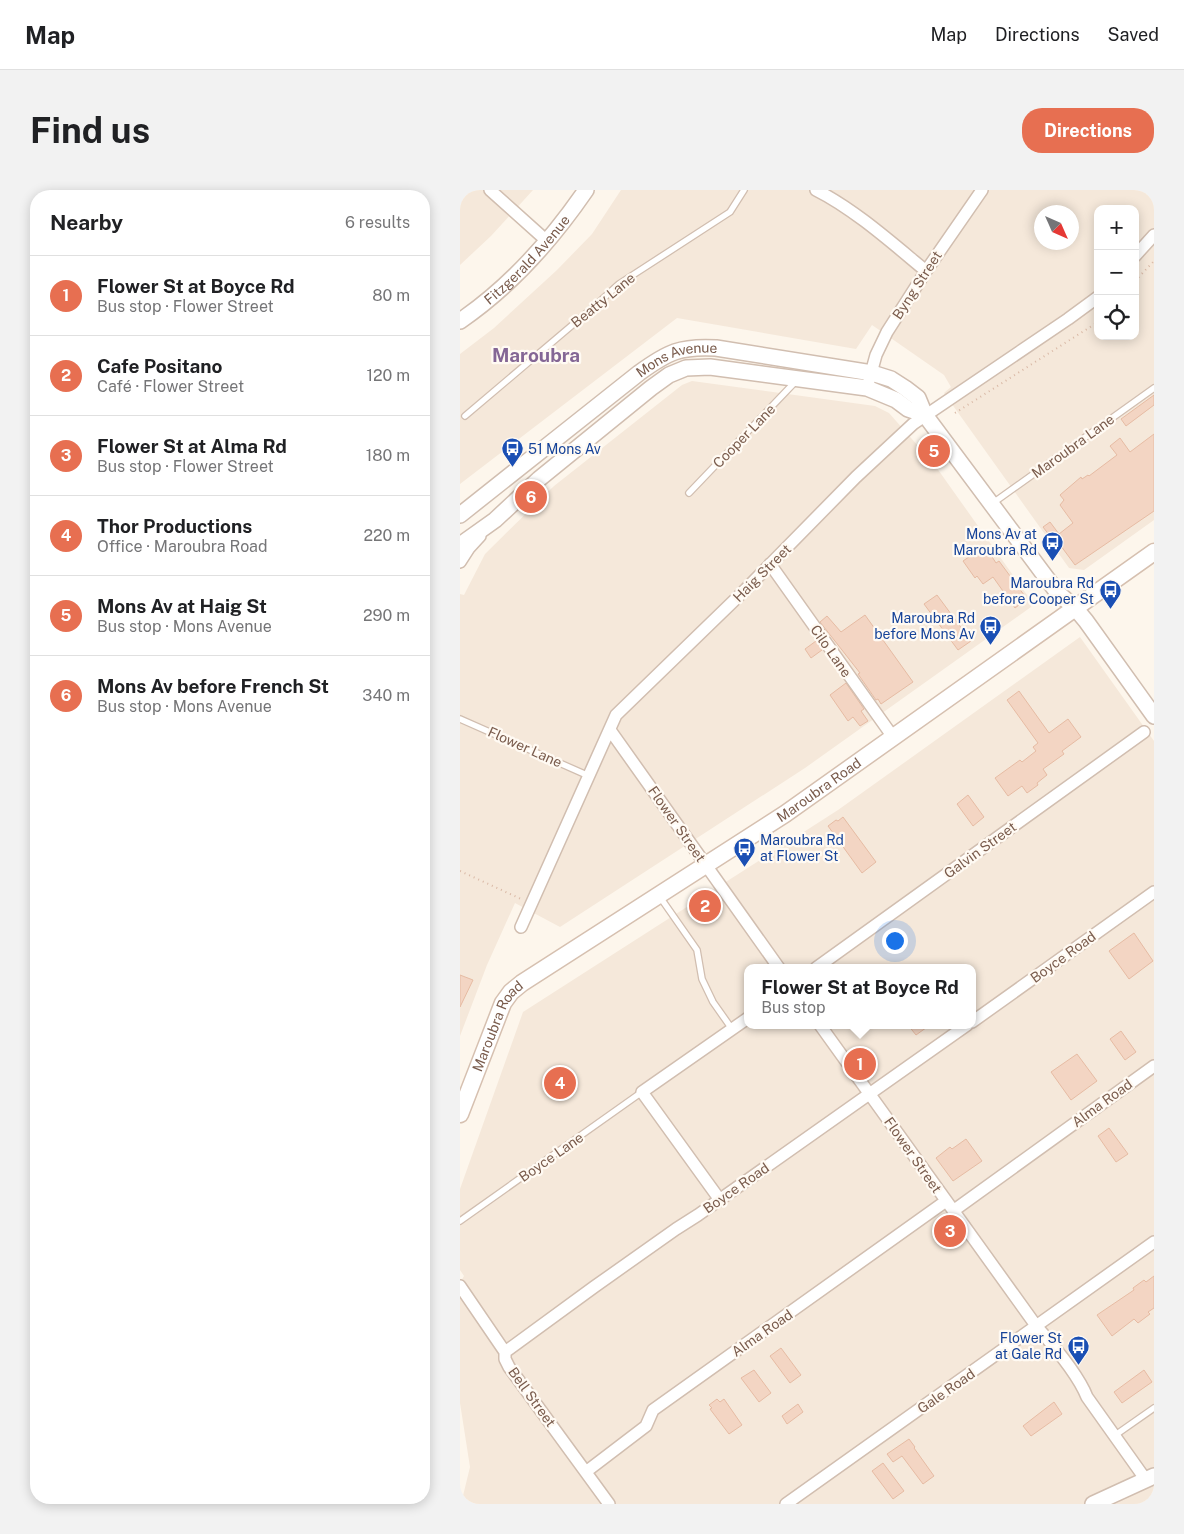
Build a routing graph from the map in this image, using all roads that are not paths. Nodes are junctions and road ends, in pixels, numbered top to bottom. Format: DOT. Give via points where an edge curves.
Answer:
graph roads {
  1 [pos="490,190"];
  2 [pos="586,190"];
  3 [pos="744,190"];
  4 [pos="816,190"];
  5 [pos="982,190"];
  6 [pos="1154,234"];
  7 [pos="548,242"];
  8 [pos="1139,251"];
  9 [pos="926,271"];
  10 [pos="1094,300"];
  11 [pos="460,321"];
  12 [pos="872,373"];
  13 [pos="798,379"];
  14 [pos="867,388"];
  15 [pos="1154,388"];
  16 [pos="925,415"];
  17 [pos="465,416"];
  18 [pos="689,493"];
  19 [pos="992,504"];
  20 [pos="460,515"];
  21 [pos="495,520"];
  22 [pos="460,545"];
  23 [pos="1154,552"];
  24 [pos="460,562"];
  25 [pos="770,564"];
  26 [pos="1076,609"];
  27 [pos="1154,716"];
  28 [pos="460,719"];
  29 [pos="610,730"];
  30 [pos="1144,732"];
  31 [pos="892,737"];
  32 [pos="589,776"];
  33 [pos="706,864"];
  34 [pos="1154,892"];
  35 [pos="658,895"];
  36 [pos="521,927"];
  37 [pos="776,964"];
  38 [pos="822,964"];
  39 [pos="976,1019"];
  40 [pos="744,1021"];
  41 [pos="732,1029"];
  42 [pos="823,1029"];
  43 [pos="961,1029"];
  44 [pos="1154,1066"];
  45 [pos="642,1092"];
  46 [pos="870,1094"];
  47 [pos="460,1114"];
  48 [pos="720,1200"];
  49 [pos="949,1206"];
  50 [pos="460,1221"];
  51 [pos="1154,1242"];
  52 [pos="460,1286"];
  53 [pos="1036,1326"];
  54 [pos="505,1352"];
  55 [pos="1154,1408"];
  56 [pos="1114,1436"];
  57 [pos="587,1471"];
  58 [pos="1150,1478"];
  59 [pos="609,1504"];
  60 [pos="786,1504"];
  61 [pos="1093,1504"];
  1 -- 7 [label="street"];
  2 -- 7 [label="street, Fitzgerald Avenue"];
  3 -- 17 [label="lane, Beatty Lane" via="730,212 619,284"];
  4 -- 9 [label="street"];
  5 -- 9 [label="street, Byng Street"];
  6 -- 8 [label="street"];
  7 -- 11 [label="street, Fitzgerald Avenue" via="504,287"];
  9 -- 12 [label="street, Byng Street" via="886,332"];
  10 -- 16 [label="street, Haig Street"];
  12 -- 14 [label="street, Byng Street"];
  12 -- 16 [label="street, Mons Avenue" via="891,379 912,393 918,398"];
  12 -- 20 [label="street, Mons Avenue" via="716,348 679,349 659,358"];
  13 -- 14 [label="street, Mons Avenue"];
  13 -- 18 [label="lane, Cooper Lane"];
  13 -- 21 [label="street, Mons Avenue" via="710,367 686,368 669,375 552,468"];
  14 -- 16 [label="street, Mons Avenue"];
  15 -- 19 [label="lane, Maroubra Lane"];
  16 -- 19 [label="street, Mons Avenue"];
  16 -- 25 [label="street, Haig Street" via="856,477"];
  19 -- 26 [label="street, Mons Avenue" via="1057,592"];
  21 -- 22 [label="street, Mons Avenue"];
  21 -- 24 [label="street"];
  23 -- 26 [label="main road, Maroubra Road"];
  25 -- 29 [label="street, Haig Street" via="616,715"];
  25 -- 31 [label="street, Cilo Lane"];
  26 -- 27 [label="street, Mons Avenue"];
  26 -- 31 [label="main road, Maroubra Road"];
  28 -- 32 [label="lane, Flower Lane"];
  29 -- 32 [label="street, Haig Street"];
  29 -- 33 [label="street, Flower Street"];
  30 -- 38 [label="street, Galvin Street"];
  31 -- 33 [label="main road, Maroubra Road" via="785,814"];
  32 -- 36 [label="street, Haig Street"];
  33 -- 35 [label="main road, Maroubra Road"];
  33 -- 37 [label="street, Flower Street"];
  34 -- 39 [label="street, Boyce Road"];
  35 -- 41 [label="lane" via="697,950 702,979 712,1002"];
  35 -- 47 [label="main road, Maroubra Road" via="511,992 502,1003"];
  40 -- 41 [label="street"];
  41 -- 45 [label="street"];
  42 -- 46 [label="street, Flower Street"];
  43 -- 46 [label="street, Boyce Road"];
  44 -- 49 [label="street, Alma Road"];
  45 -- 48 [label="street"];
  45 -- 50 [label="lane, Boyce Lane"];
  46 -- 48 [label="street, Boyce Road"];
  46 -- 49 [label="street, Flower Street"];
  48 -- 54 [label="street, Boyce Road" via="601,1281"];
  49 -- 53 [label="street, Flower Street"];
  49 -- 57 [label="street, Alma Road" via="653,1410 646,1426"];
  51 -- 53 [label="street, Gale Road"];
  52 -- 54 [label="street, Bell Street"];
  53 -- 56 [label="street, Flower Street" via="1084,1388"];
  53 -- 60 [label="street, Gale Road"];
  54 -- 57 [label="street, Bell Street" via="509,1367"];
  55 -- 56 [label="lane"];
  56 -- 58 [label="street, Flower Street"];
  57 -- 59 [label="street, Bell Street"];
  58 -- 61 [label="street"];
}
